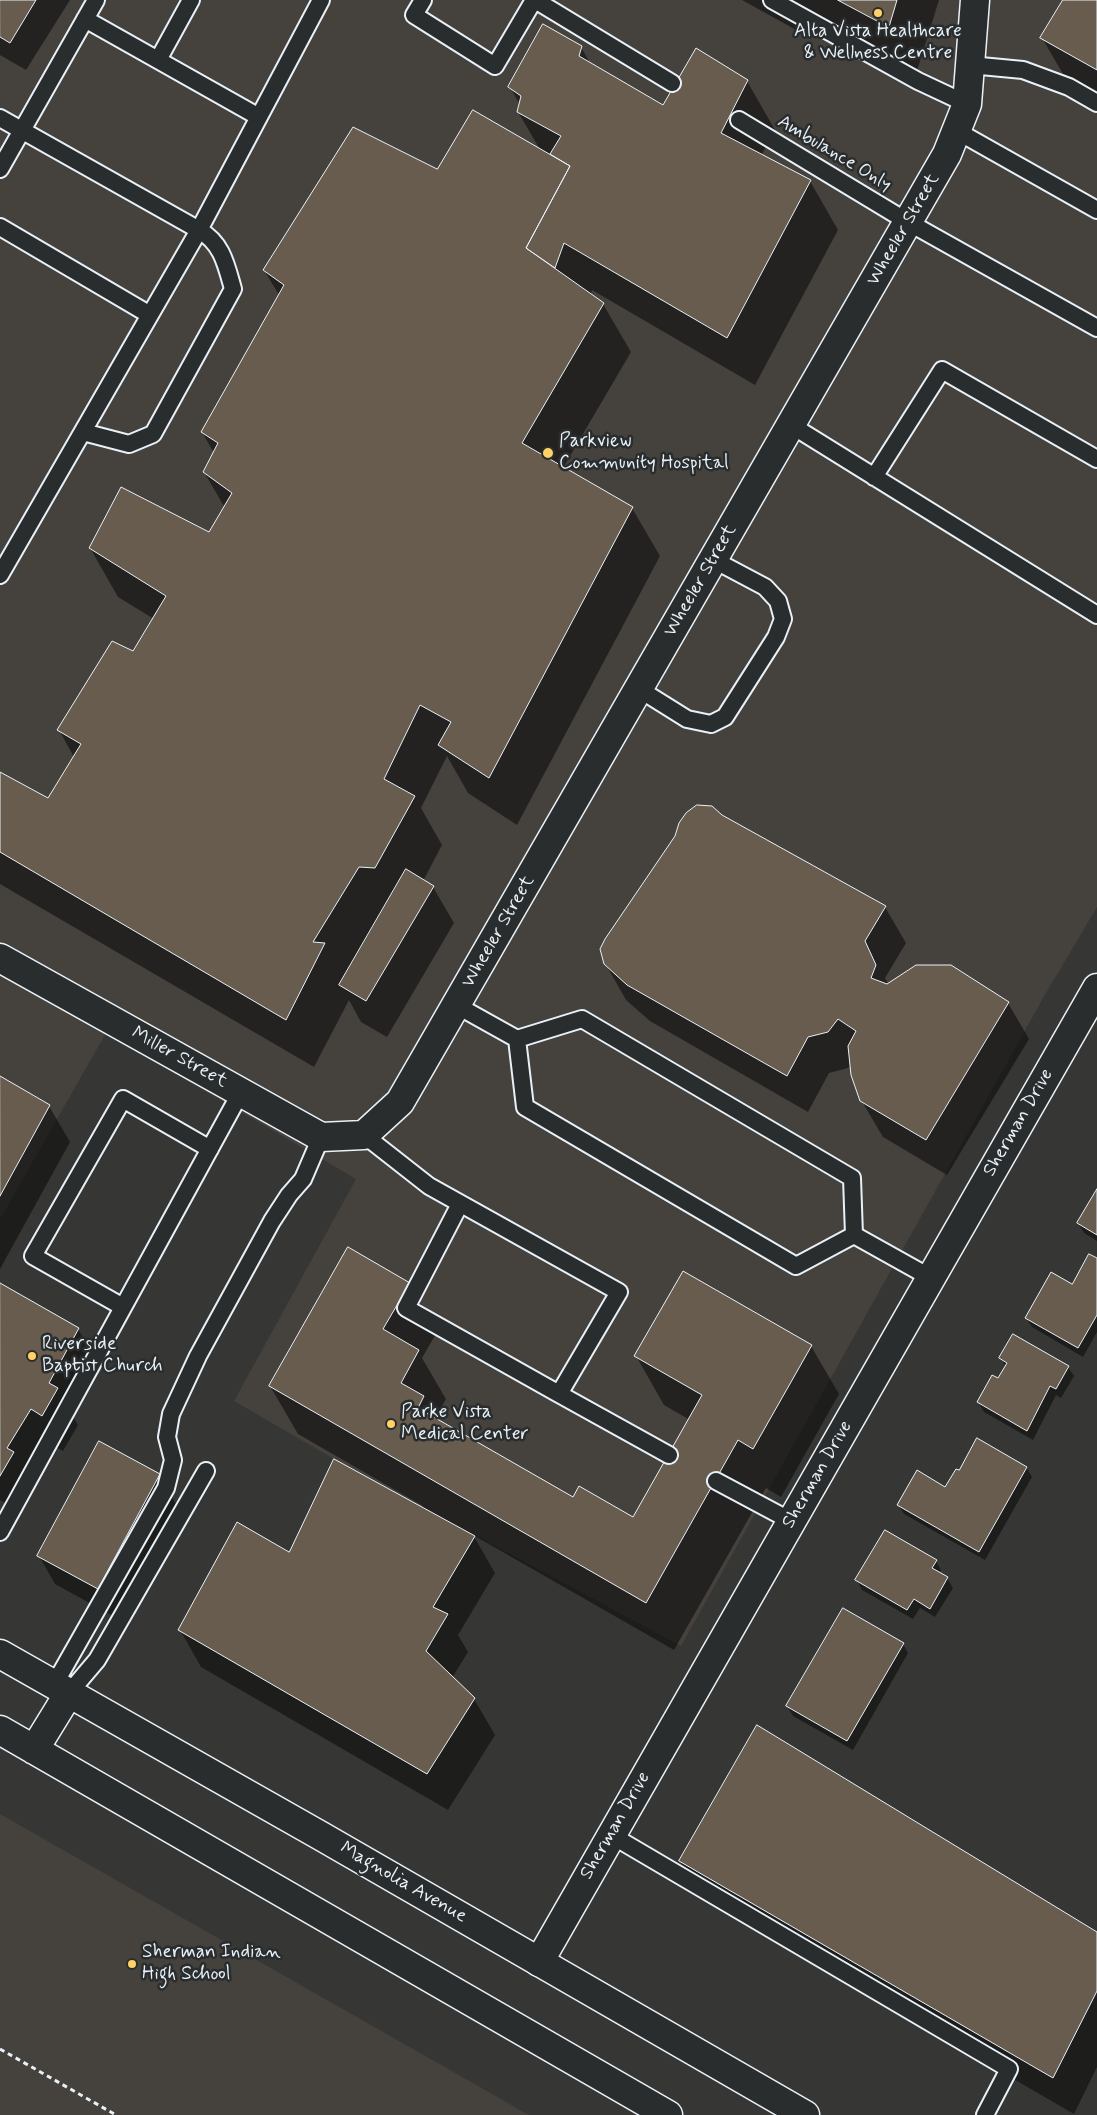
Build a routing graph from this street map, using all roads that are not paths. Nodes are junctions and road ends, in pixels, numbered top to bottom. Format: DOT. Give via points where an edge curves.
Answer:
graph roads {
  1 [pos="96,0"];
  2 [pos="191,0"];
  3 [pos="321,0"];
  4 [pos="423,0"];
  5 [pos="534,0"];
  6 [pos="772,0"];
  7 [pos="976,0"];
  8 [pos="85,19"];
  9 [pos="158,60"];
  10 [pos="970,65"];
  11 [pos="672,83"];
  12 [pos="1097,103"];
  13 [pos="967,104"];
  14 [pos="259,117"];
  15 [pos="0,118"];
  16 [pos="739,120"];
  17 [pos="22,131"];
  18 [pos="956,131"];
  19 [pos="0,169"];
  20 [pos="1097,210"];
  21 [pos="908,222"];
  22 [pos="0,227"];
  23 [pos="198,230"];
  24 [pos="150,315"];
  25 [pos="1097,328"];
  26 [pos="791,426"];
  27 [pos="82,432"];
  28 [pos="1097,459"];
  29 [pos="874,477"];
  30 [pos="714,560"];
  31 [pos="0,575"];
  32 [pos="1097,615"];
  33 [pos="639,689"];
  34 [pos="0,958"];
  35 [pos="1097,988"];
  36 [pos="456,1005"];
  37 [pos="517,1039"];
  38 [pos="241,1092"];
  39 [pos="364,1135"];
  40 [pos="321,1137"];
  41 [pos="210,1149"];
  42 [pos="460,1204"];
  43 [pos="854,1236"];
  44 [pos="931,1278"];
  45 [pos="124,1307"];
  46 [pos="559,1394"];
  47 [pos="669,1455"];
  48 [pos="206,1472"];
  49 [pos="716,1480"];
  50 [pos="791,1521"];
  51 [pos="0,1532"];
  52 [pos="0,1654"];
  53 [pos="61,1689"];
  54 [pos="0,1730"];
  55 [pos="34,1750"];
  56 [pos="611,1835"];
  57 [pos="538,1962"];
  58 [pos="668,2115"];
  59 [pos="805,2115"];
  60 [pos="985,2115"];
  1 -- 8 [label="lane"];
  2 -- 9 [label="lane"];
  3 -- 14 [label="lane"];
  4 -- 5 [label="lane" via="414,15 495,66"];
  5 -- 11 [label="lane"];
  6 -- 13 [label="lane" via="918,81"];
  7 -- 10 [label="street, Wheeler Street"];
  8 -- 9 [label="lane"];
  8 -- 17 [label="lane"];
  9 -- 14 [label="lane"];
  10 -- 12 [label="lane" via="1023,70 1069,87"];
  10 -- 13 [label="street, Wheeler Street"];
  13 -- 18 [label="street, Wheeler Street"];
  14 -- 23 [label="lane"];
  15 -- 17 [label="lane"];
  16 -- 21 [label="lane, Ambulance Only"];
  17 -- 19 [label="lane"];
  17 -- 23 [label="lane"];
  18 -- 20 [label="lane"];
  18 -- 21 [label="street, Wheeler Street" via="947,154"];
  21 -- 25 [label="lane, Ambulance Only"];
  21 -- 26 [label="street, Wheeler Street"];
  22 -- 24 [label="lane"];
  23 -- 24 [label="lane"];
  23 -- 27 [label="lane" via="211,237 225,259 233,289 153,434 129,444"];
  24 -- 27 [label="lane"];
  26 -- 29 [label="lane"];
  26 -- 30 [label="street, Wheeler Street"];
  27 -- 31 [label="lane"];
  28 -- 29 [label="lane" via="942,370"];
  29 -- 32 [label="lane"];
  30 -- 33 [label="street, Wheeler Street"];
  30 -- 33 [label="lane" via="765,587 778,601 783,619 776,637 725,717 711,724 687,719"];
  33 -- 36 [label="street, Wheeler Street"];
  34 -- 38 [label="street, Miller Street"];
  35 -- 44 [label="street, Sherman Drive"];
  36 -- 37 [label="lane"];
  36 -- 39 [label="street, Wheeler Street" via="400,1102"];
  37 -- 43 [label="lane" via="582,1019 852,1178"];
  37 -- 43 [label="lane" via="525,1107 796,1266"];
  38 -- 40 [label="street, Miller Street"];
  38 -- 41 [label="lane"];
  39 -- 40 [label="street"];
  39 -- 42 [label="lane" via="429,1186"];
  40 -- 53 [label="lane" via="304,1180 289,1195 272,1221 198,1356 171,1414 167,1437 173,1460 166,1488"];
  41 -- 45 [label="lane"];
  41 -- 45 [label="lane" via="123,1099 33,1256"];
  42 -- 46 [label="lane" via="406,1308"];
  42 -- 46 [label="lane" via="619,1292"];
  43 -- 44 [label="lane"];
  44 -- 50 [label="street, Sherman Drive"];
  45 -- 51 [label="lane"];
  46 -- 47 [label="lane"];
  48 -- 53 [label="lane" via="97,1660"];
  49 -- 50 [label="lane"];
  50 -- 56 [label="street, Sherman Drive"];
  52 -- 53 [label="street, Magnolia Avenue"];
  53 -- 55 [label="street"];
  53 -- 57 [label="street, Magnolia Avenue"];
  54 -- 55 [label="street"];
  55 -- 58 [label="street"];
  56 -- 57 [label="street, Sherman Drive"];
  56 -- 60 [label="lane" via="1009,2069"];
  57 -- 59 [label="street, Magnolia Avenue"];
}
